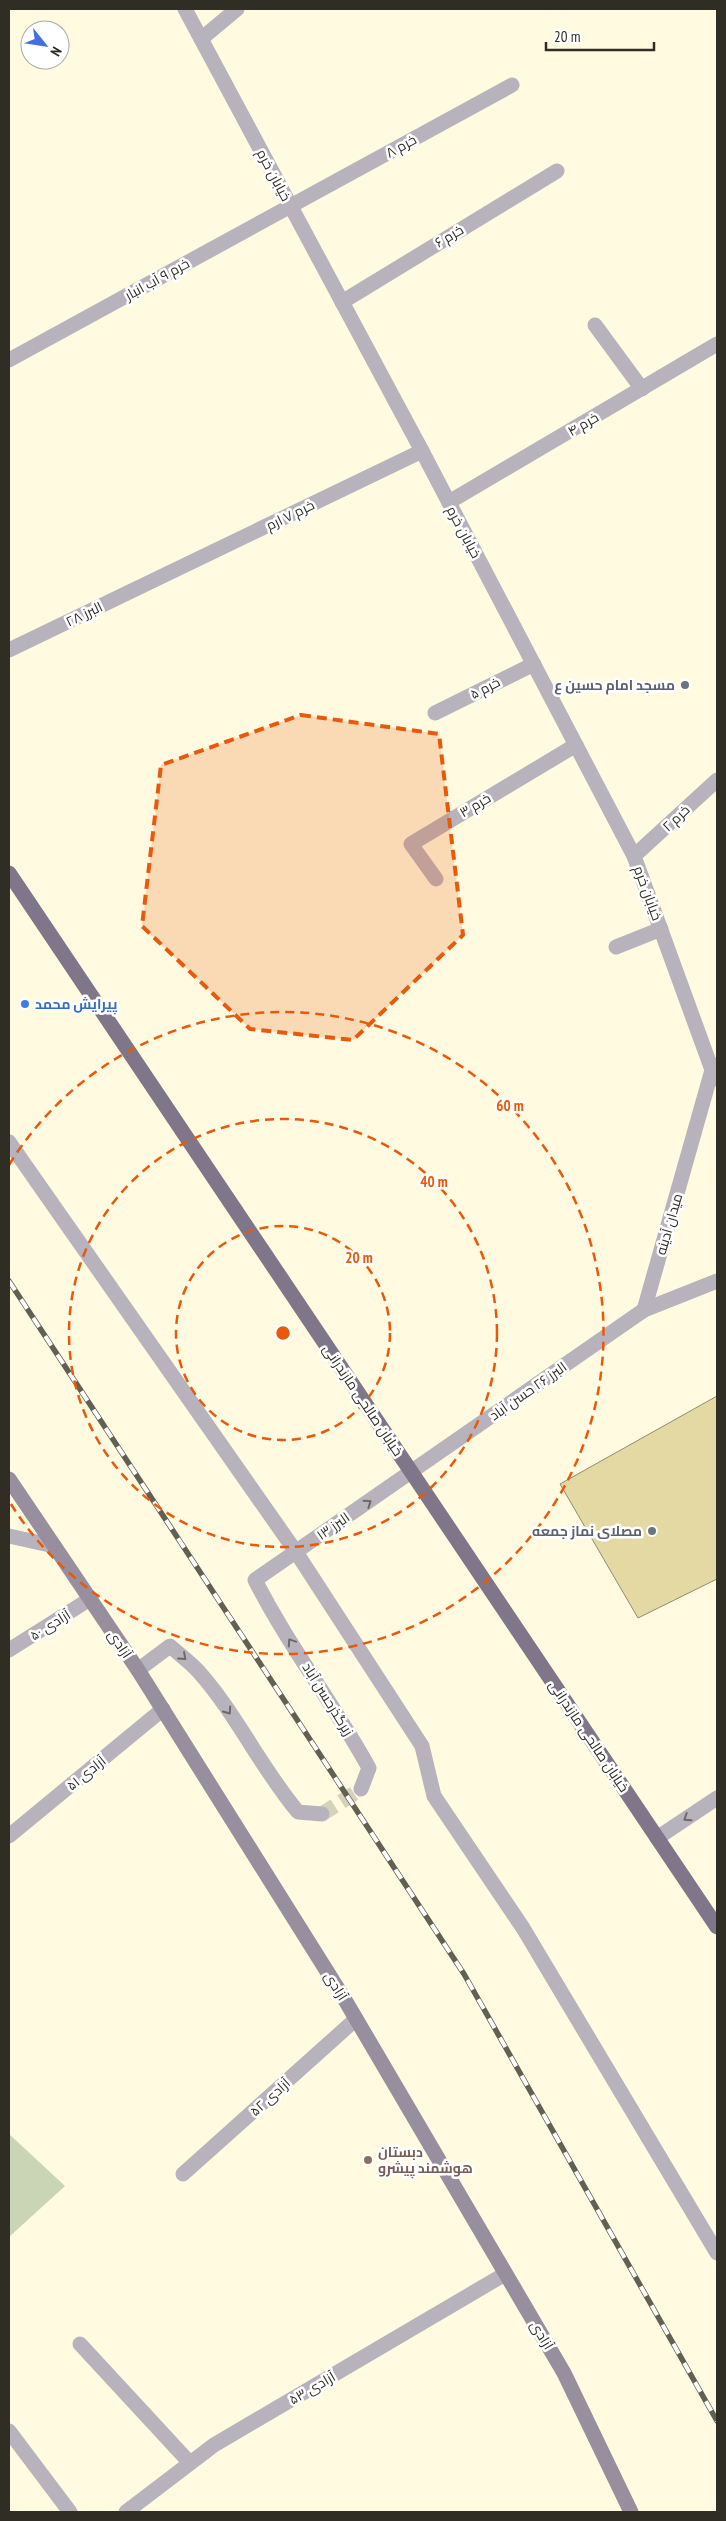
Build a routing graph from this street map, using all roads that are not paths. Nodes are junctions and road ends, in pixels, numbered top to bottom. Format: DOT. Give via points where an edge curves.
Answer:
graph roads {
  1 [pos="185,9"];
  2 [pos="237,9"];
  3 [pos="201,39"];
  4 [pos="512,85"];
  5 [pos="557,171"];
  6 [pos="291,207"];
  7 [pos="342,302"];
  8 [pos="595,325"];
  9 [pos="717,344"];
  10 [pos="9,360"];
  11 [pos="642,390"];
  12 [pos="422,451"];
  13 [pos="449,502"];
  14 [pos="159,578"];
  15 [pos="9,650"];
  16 [pos="534,664"];
  17 [pos="435,713"];
  18 [pos="576,745"];
  19 [pos="717,780"];
  20 [pos="634,856"];
  21 [pos="9,873"];
  22 [pos="436,879"];
  23 [pos="661,929"];
  24 [pos="616,947"];
  25 [pos="716,1071"];
  26 [pos="9,1142"];
  27 [pos="717,1281"];
  28 [pos="644,1310"];
  29 [pos="412,1473"];
  30 [pos="9,1479"];
  31 [pos="9,1536"];
  32 [pos="54,1546"];
  33 [pos="296,1552"];
  34 [pos="90,1599"];
  35 [pos="272,1613"];
  36 [pos="9,1650"];
  37 [pos="138,1670"];
  38 [pos="163,1709"];
  39 [pos="362,1789"];
  40 [pos="717,1798"];
  41 [pos="322,1814"];
  42 [pos="9,1836"];
  43 [pos="657,1838"];
  44 [pos="717,1927"];
  45 [pos="356,2019"];
  46 [pos="183,2174"];
  47 [pos="717,2253"];
  48 [pos="506,2274"];
  49 [pos="80,2344"];
  50 [pos="9,2431"];
  51 [pos="190,2464"];
  52 [pos="70,2512"];
  53 [pos="126,2512"];
  54 [pos="631,2512"];
  1 -- 3 [label="street, خیابان خرم"];
  2 -- 3 [label="street"];
  3 -- 6 [label="street, خیابان خرم"];
  4 -- 6 [label="street, خرم ۸"];
  5 -- 7 [label="street, خرم ۶"];
  6 -- 7 [label="street, خیابان خرم"];
  6 -- 10 [label="street, خرم ۹ آب انبار"];
  7 -- 12 [label="street, خیابان خرم"];
  8 -- 11 [label="street"];
  9 -- 11 [label="street, خرم ۴"];
  11 -- 13 [label="street, خرم ۴"];
  12 -- 13 [label="street, خیابان خرم"];
  12 -- 14 [label="street, خرم ۷ ارم"];
  13 -- 16 [label="street, خیابان خرم"];
  14 -- 15 [label="street, البرز ۲۸"];
  16 -- 17 [label="street, خرم ۵"];
  16 -- 18 [label="street, خیابان خرم"];
  18 -- 20 [label="street, خیابان خرم"];
  18 -- 22 [label="street, خرم ۳" via="411,844"];
  19 -- 20 [label="street, خرم ۲"];
  20 -- 23 [label="street, خیابان خرم"];
  21 -- 29 [label="main road, خیابان صالحی مازندرانی"];
  23 -- 24 [label="street"];
  23 -- 25 [label="street, خیابان خرم"];
  25 -- 28 [label="street, میدان آدینه"];
  26 -- 33 [label="street"];
  27 -- 28 [label="street"];
  28 -- 29 [label="street, البرز ۲۶ حسن آباد"];
  33 -- 29 [label="street, البرز ۱۳, one-way"];
  29 -- 43 [label="main road, خیابان صالحی مازندرانی"];
  30 -- 32 [label="main road, آزادی"];
  31 -- 32 [label="street"];
  32 -- 34 [label="main road, آزادی"];
  33 -- 35 [label="street, البرز ۱۳" via="255,1580"];
  33 -- 47 [label="street" via="422,1746 434,1796 523,1928"];
  34 -- 36 [label="street, آزادی ۵۰"];
  34 -- 37 [label="main road, آزادی"];
  39 -- 35 [label="street, زیرگذرحسن آباد, one-way" via="369,1768"];
  37 -- 38 [label="main road, آزادی"];
  37 -- 41 [label="street, one-way" via="170,1646 199,1672 277,1788 298,1812"];
  38 -- 42 [label="street, آزادی ۵۱"];
  38 -- 45 [label="main road, آزادی"];
  40 -- 43 [label="street, one-way"];
  43 -- 44 [label="main road, خیابان صالحی مازندرانی"];
  45 -- 46 [label="street, آزادی ۵۲"];
  45 -- 48 [label="main road, آزادی"];
  48 -- 51 [label="street, آزادی ۵۳" via="214,2446"];
  48 -- 54 [label="main road, آزادی" via="564,2373"];
  49 -- 51 [label="street"];
  50 -- 52 [label="street"];
  51 -- 53 [label="street, آزادی ۵۳"];
}
